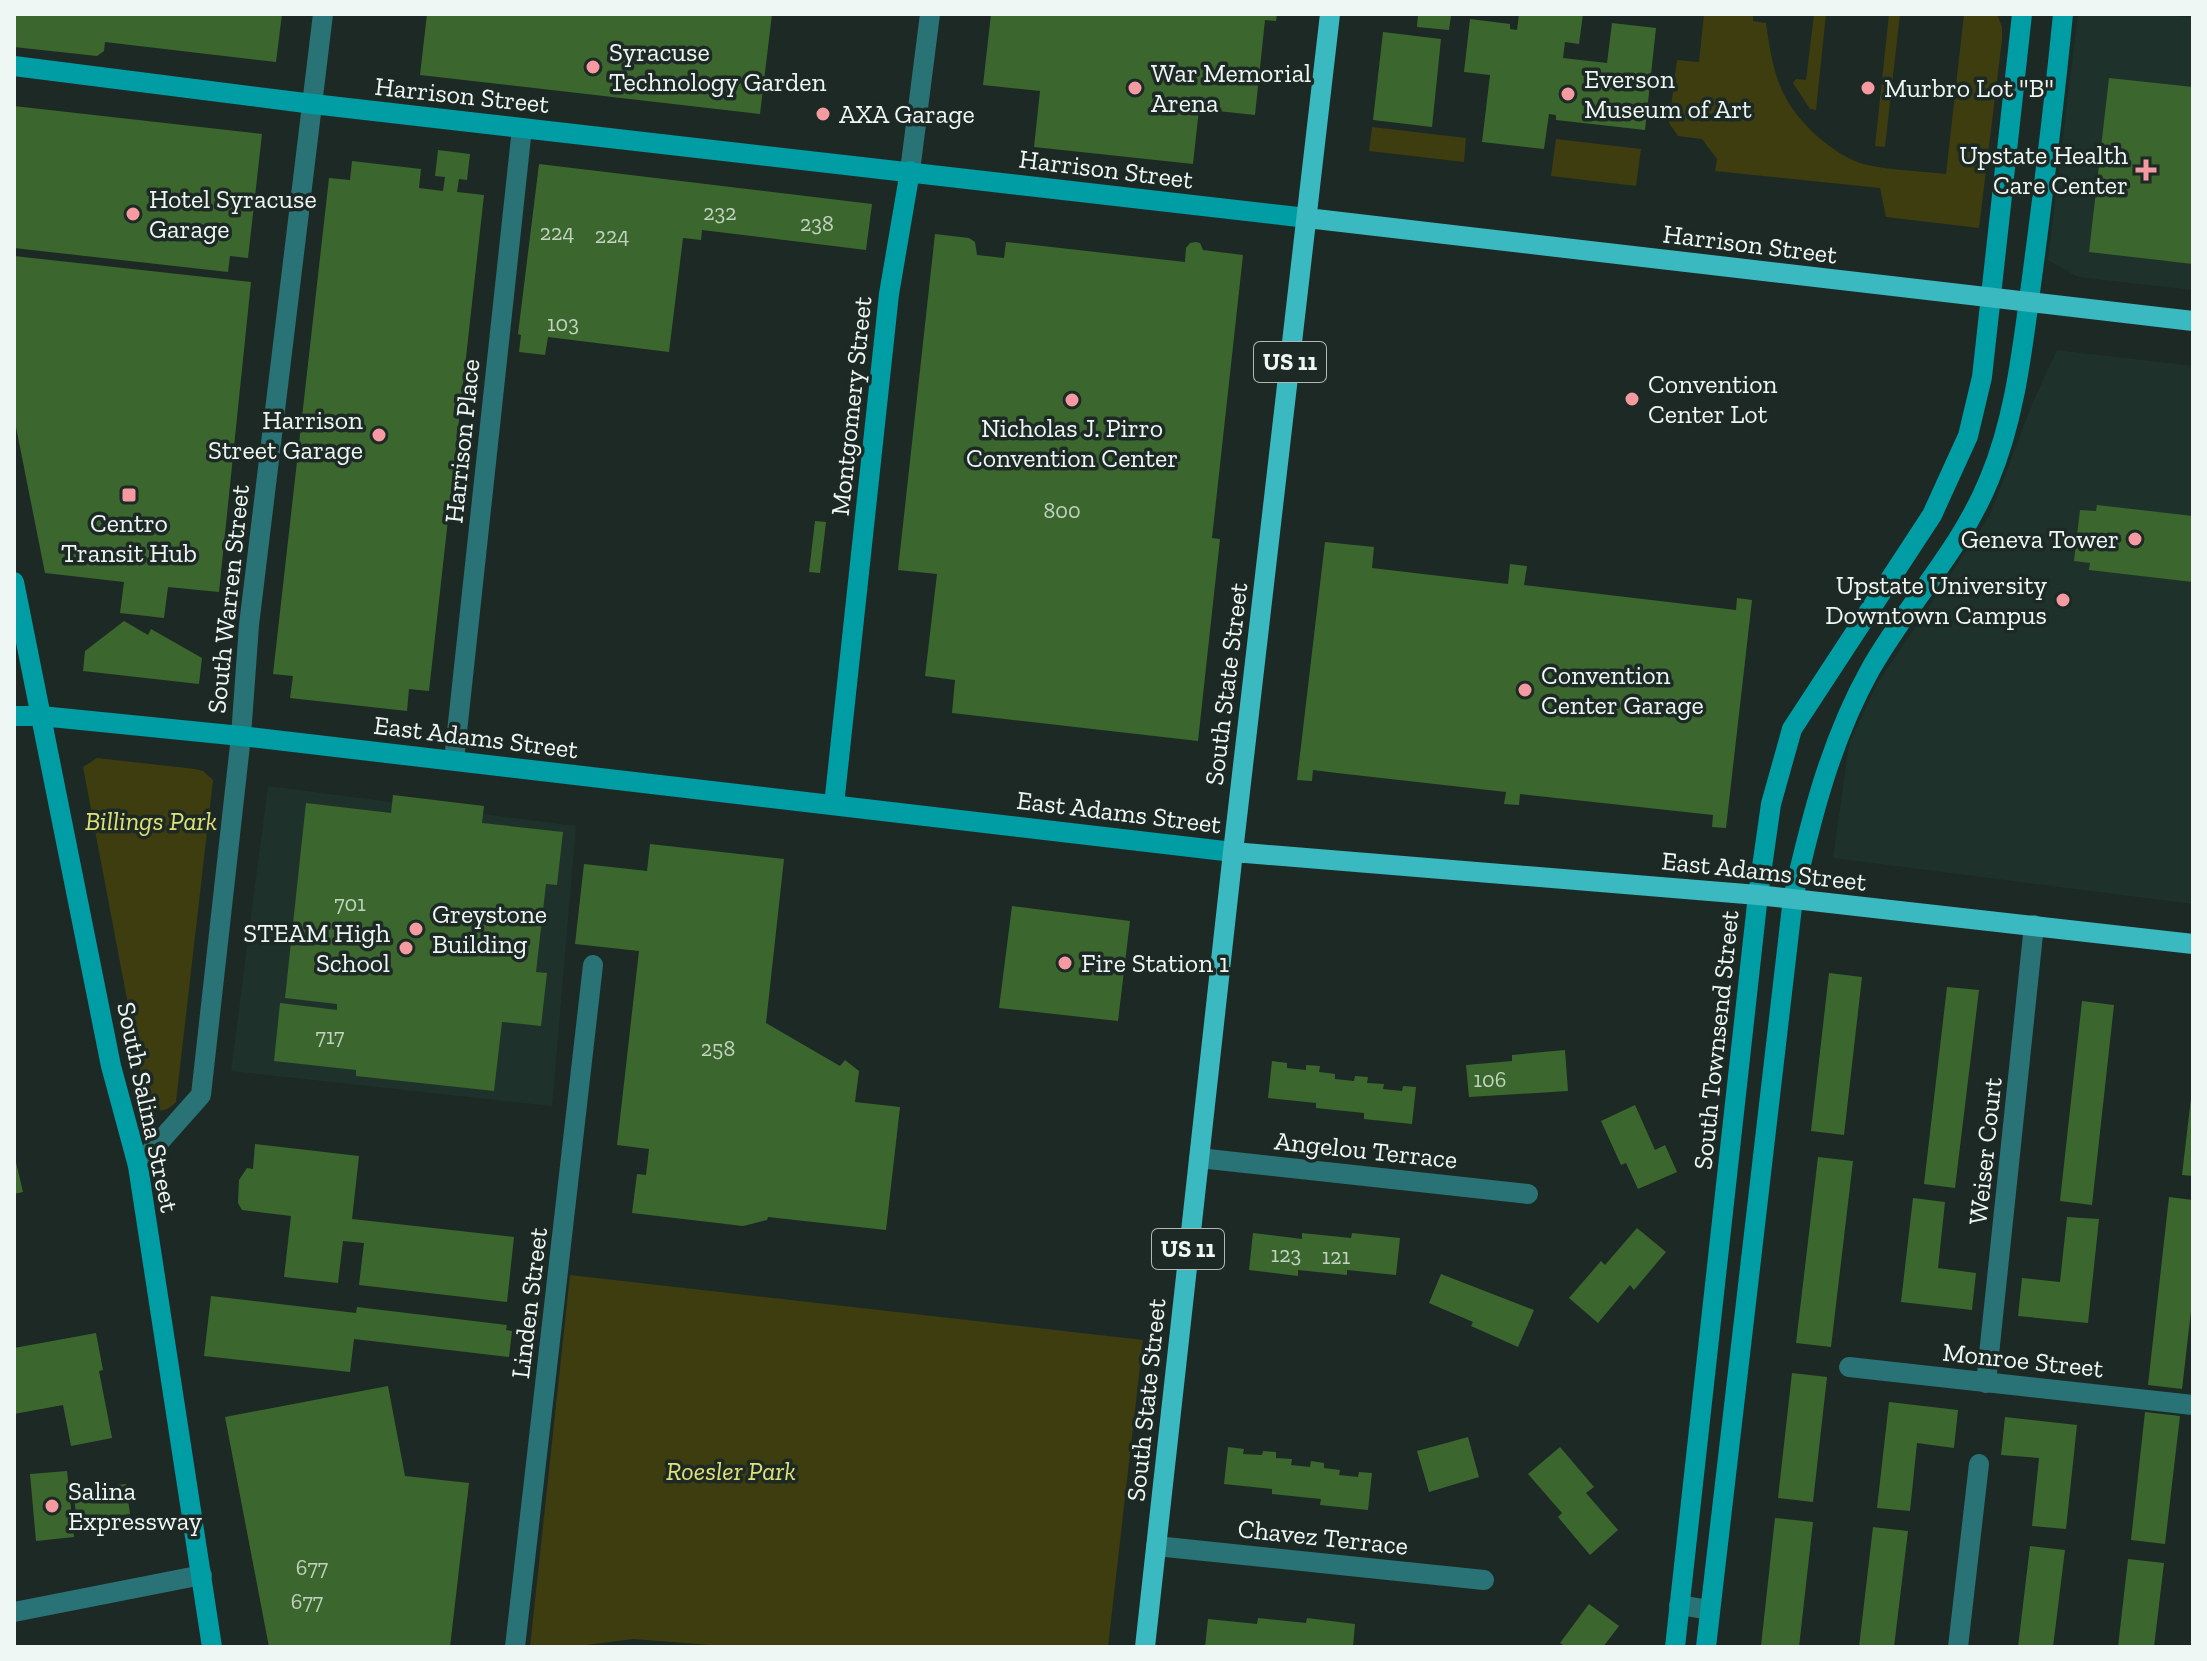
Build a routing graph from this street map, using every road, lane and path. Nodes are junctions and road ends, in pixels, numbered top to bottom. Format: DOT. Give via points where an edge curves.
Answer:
graph roads {
  1 [pos="323,14"];
  2 [pos="930,14"];
  3 [pos="1330,14"];
  4 [pos="2022,14"];
  5 [pos="2063,14"];
  6 [pos="14,66"];
  7 [pos="313,104"];
  8 [pos="522,128"];
  9 [pos="910,171"];
  10 [pos="1307,218"];
  11 [pos="1989,297"];
  12 [pos="2029,302"];
  13 [pos="2193,321"];
  14 [pos="14,582"];
  15 [pos="14,716"];
  16 [pos="41,716"];
  17 [pos="241,736"];
  18 [pos="454,760"];
  19 [pos="834,805"];
  20 [pos="1233,852"];
  21 [pos="1758,895"];
  22 [pos="1793,898"];
  23 [pos="2034,925"];
  24 [pos="2193,944"];
  25 [pos="593,965"];
  26 [pos="1199,1158"];
  27 [pos="138,1166"];
  28 [pos="1528,1194"];
  29 [pos="1849,1367"];
  30 [pos="1986,1383"];
  31 [pos="2193,1405"];
  32 [pos="1979,1464"];
  33 [pos="1156,1546"];
  34 [pos="202,1575"];
  35 [pos="1484,1580"];
  36 [pos="1679,1605"];
  37 [pos="1710,1610"];
  38 [pos="14,1612"];
  39 [pos="212,1647"];
  40 [pos="515,1647"];
  41 [pos="1145,1647"];
  42 [pos="1675,1647"];
  43 [pos="1706,1647"];
  44 [pos="1958,1647"];
  1 -- 7 [label="street, South Warren Street"];
  2 -- 9 [label="street, Montgomery Street"];
  3 -- 10 [label="main road, South State Street / US 11"];
  4 -- 11 [label="street, South Townsend Street"];
  5 -- 12 [label="street"];
  6 -- 7 [label="street, Harrison Street"];
  7 -- 8 [label="street, Harrison Street"];
  7 -- 17 [label="street, South Warren Street" via="283,325"];
  8 -- 9 [label="street, Harrison Street"];
  8 -- 18 [label="street, Harrison Place"];
  9 -- 10 [label="street, Harrison Street"];
  9 -- 19 [label="street, Montgomery Street" via="889,294"];
  10 -- 11 [label="main road, Harrison Street"];
  10 -- 20 [label="main road, South State Street / US 11"];
  11 -- 12 [label="main road, Harrison Street"];
  11 -- 21 [label="street, South Townsend Street" via="1982,377 1968,436 1932,515 1792,729 1771,804"];
  12 -- 13 [label="main road, Harrison Street"];
  12 -- 22 [label="street" via="2014,406 1990,479 1960,539 1871,667 1841,725 1814,806"];
  14 -- 16 [label="street, South Salina Street"];
  15 -- 16 [label="street, East Adams Street"];
  16 -- 17 [label="street, East Adams Street"];
  16 -- 27 [label="street, South Salina Street" via="111,1066"];
  17 -- 18 [label="street, East Adams Street"];
  17 -- 27 [label="street, South Warren Street" via="201,1095"];
  18 -- 19 [label="street, East Adams Street"];
  19 -- 20 [label="street, East Adams Street"];
  20 -- 21 [label="main road, East Adams Street"];
  20 -- 26 [label="main road, South State Street / US 11"];
  21 -- 22 [label="main road, East Adams Street"];
  21 -- 36 [label="street, South Townsend Street"];
  22 -- 23 [label="main road, East Adams Street"];
  22 -- 37 [label="street"];
  23 -- 24 [label="main road, East Adams Street"];
  23 -- 30 [label="street, Weiser Court"];
  25 -- 40 [label="street, Linden Street"];
  26 -- 28 [label="street, Angelou Terrace"];
  26 -- 33 [label="main road, South State Street / US 11"];
  27 -- 34 [label="street, South Salina Street"];
  29 -- 30 [label="street, Monroe Street"];
  30 -- 31 [label="street, Monroe Street"];
  32 -- 44 [label="street"];
  33 -- 35 [label="street, Chavez Terrace"];
  33 -- 41 [label="main road, South State Street / US 11"];
  34 -- 38 [label="street"];
  34 -- 39 [label="street, South Salina Street"];
  36 -- 37 [label="street"];
  36 -- 42 [label="street, South Townsend Street"];
  37 -- 43 [label="street"];
}
